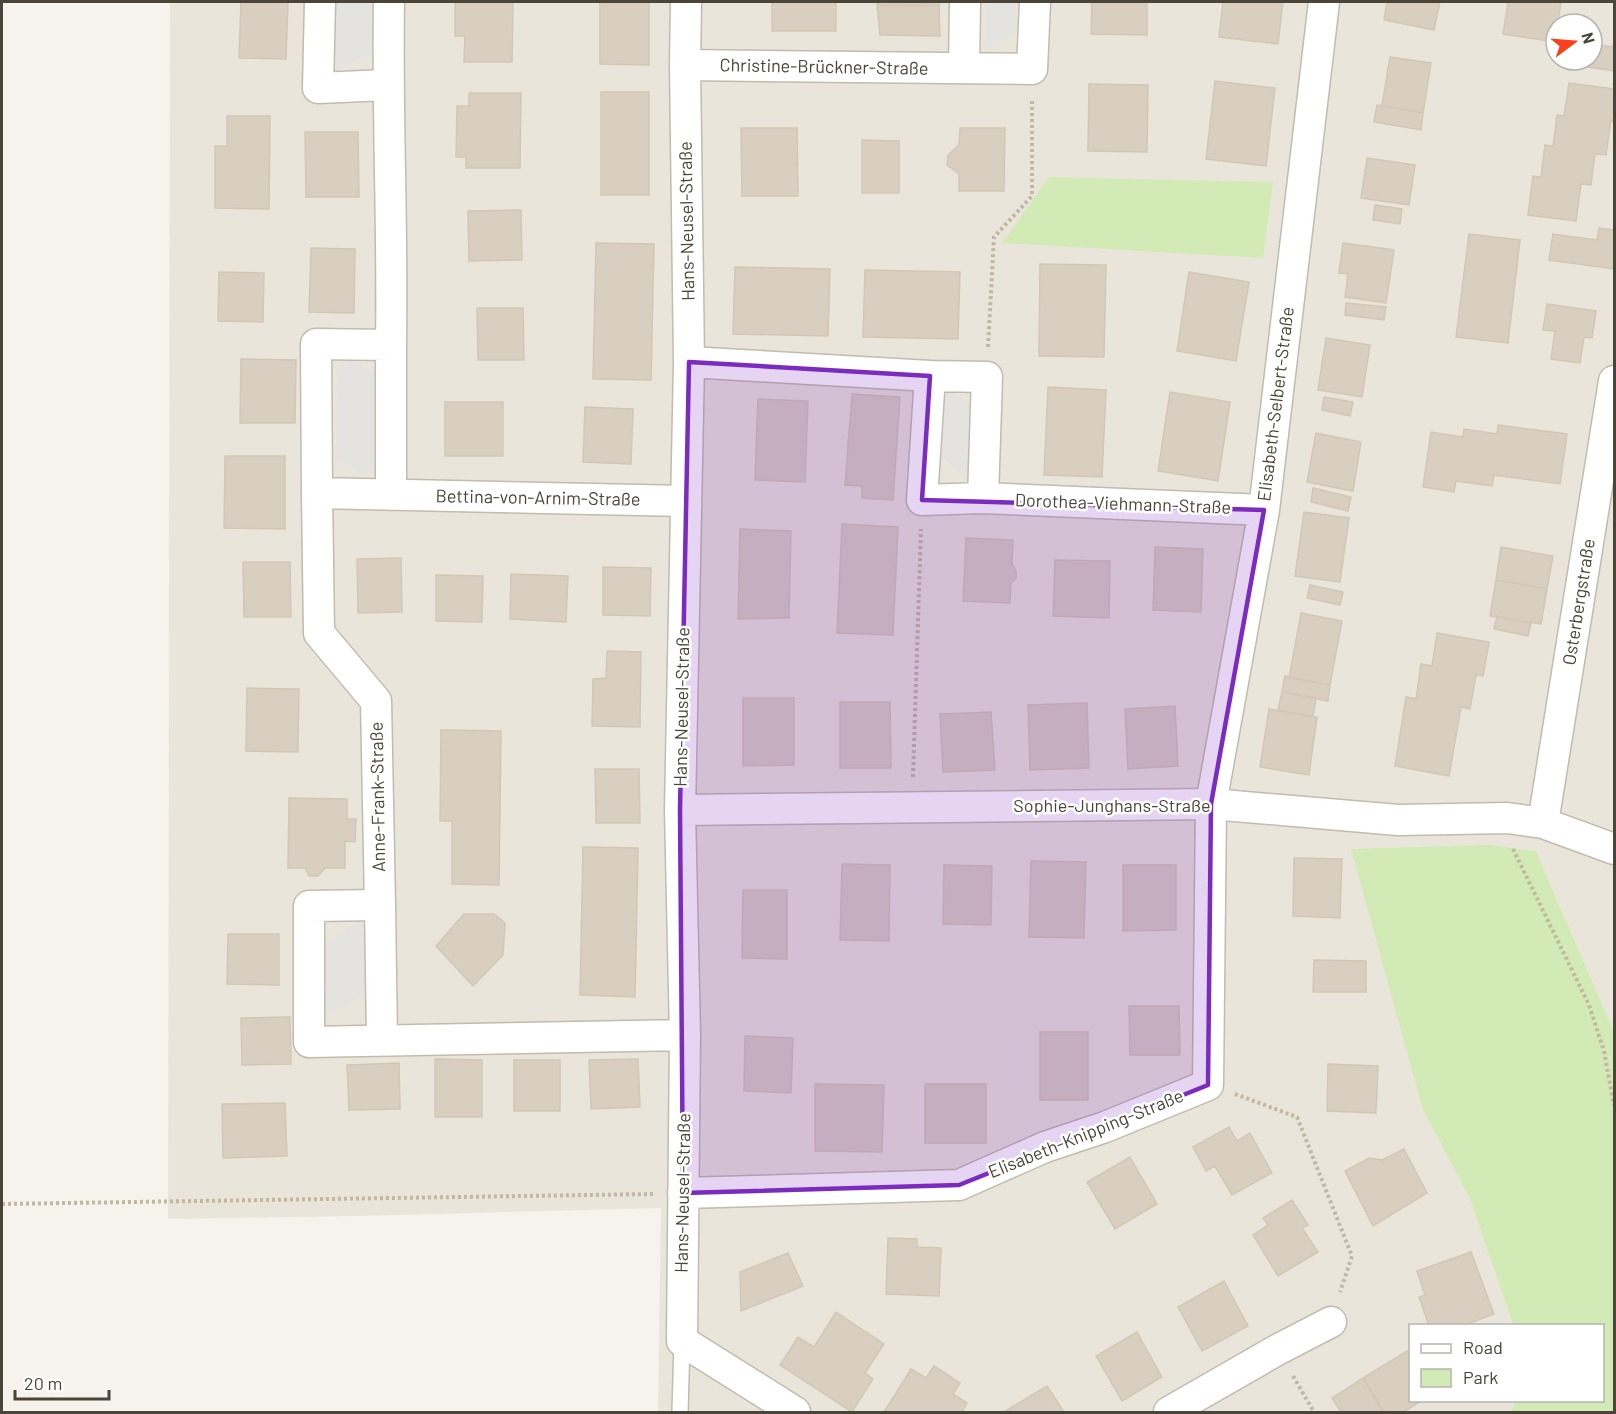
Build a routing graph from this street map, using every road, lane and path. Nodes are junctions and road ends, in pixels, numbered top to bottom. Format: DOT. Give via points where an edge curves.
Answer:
graph roads {
  1 [pos="320,2"];
  2 [pos="388,2"];
  3 [pos="686,2"];
  4 [pos="965,2"];
  5 [pos="1035,2"];
  6 [pos="1324,2"];
  7 [pos="685,65"];
  8 [pos="964,68"];
  9 [pos="1032,69"];
  10 [pos="387,85"];
  11 [pos="391,345"];
  12 [pos="689,362"];
  13 [pos="930,376"];
  14 [pos="987,377"];
  15 [pos="1614,381"];
  16 [pos="317,493"];
  17 [pos="391,495"];
  18 [pos="983,498"];
  19 [pos="922,500"];
  20 [pos="686,501"];
  21 [pos="1264,510"];
  22 [pos="1210,804"];
  23 [pos="912,808"];
  24 [pos="680,810"];
  25 [pos="1507,818"];
  26 [pos="1543,823"];
  27 [pos="1614,849"];
  28 [pos="380,904"];
  29 [pos="685,1035"];
  30 [pos="382,1040"];
  31 [pos="1208,1085"];
  32 [pos="1614,1107"];
  33 [pos="683,1193"];
  34 [pos="2,1204"];
  35 [pos="1331,1322"];
  36 [pos="682,1341"];
  37 [pos="1277,1350"];
  38 [pos="680,1413"];
  39 [pos="795,1413"];
  40 [pos="1169,1413"];
  41 [pos="1314,1413"];
  1 -- 10 [label="street" via="318,88"];
  2 -- 10 [label="street"];
  3 -- 7 [label="street, Hans-Neusel-Straße"];
  4 -- 8 [label="street"];
  5 -- 9 [label="street"];
  6 -- 21 [label="street, Elisabeth-Selbert-Straße"];
  7 -- 8 [label="street, Christine-Brückner-Straße"];
  7 -- 12 [label="street, Hans-Neusel-Straße"];
  8 -- 9 [label="street, Christine-Brückner-Straße"];
  9 -- 14 [label="path" via="1032,196 994,237"];
  10 -- 11 [label="street"];
  11 -- 16 [label="street" via="316,344"];
  11 -- 17 [label="street"];
  12 -- 13 [label="street"];
  12 -- 20 [label="street, Hans-Neusel-Straße"];
  13 -- 14 [label="street"];
  13 -- 19 [label="street"];
  14 -- 18 [label="street"];
  15 -- 26 [label="street, Osterbergstraße"];
  16 -- 17 [label="street, Bettina-von-Arnim-Straße"];
  16 -- 28 [label="street, Anne-Frank-Straße" via="319,633 376,701"];
  17 -- 20 [label="street, Bettina-von-Arnim-Straße"];
  18 -- 19 [label="street, Dorothea-Viehmann-Straße"];
  18 -- 21 [label="street, Dorothea-Viehmann-Straße"];
  19 -- 23 [label="path"];
  20 -- 24 [label="street, Hans-Neusel-Straße"];
  21 -- 22 [label="street, Elisabeth-Selbert-Straße"];
  22 -- 23 [label="street, Sophie-Junghans-Straße"];
  22 -- 25 [label="street, Sophie-Junghans-Straße" via="1398,820"];
  22 -- 31 [label="street"];
  23 -- 24 [label="street, Sophie-Junghans-Straße"];
  24 -- 29 [label="street, Hans-Neusel-Straße"];
  25 -- 26 [label="street, Sophie-Junghans-Straße"];
  25 -- 32 [label="path" via="1514,852 1590,1005 1604,1051"];
  26 -- 27 [label="street, Sophie-Junghans-Straße"];
  28 -- 30 [label="street, Anne-Frank-Straße"];
  28 -- 30 [label="street" via="309,906 309,1042"];
  29 -- 30 [label="street"];
  29 -- 33 [label="street, Hans-Neusel-Straße"];
  31 -- 33 [label="street, Elisabeth-Knipping-Straße" via="1106,1127 1044,1147 960,1185"];
  31 -- 35 [label="path" via="1297,1117 1352,1256"];
  33 -- 34 [label="path"];
  33 -- 36 [label="street, Hans-Neusel-Straße"];
  35 -- 37 [label="street"];
  36 -- 38 [label="lane, Hans-Neusel-Straße"];
  36 -- 39 [label="street"];
  37 -- 40 [label="street"];
  37 -- 41 [label="path"];
}
